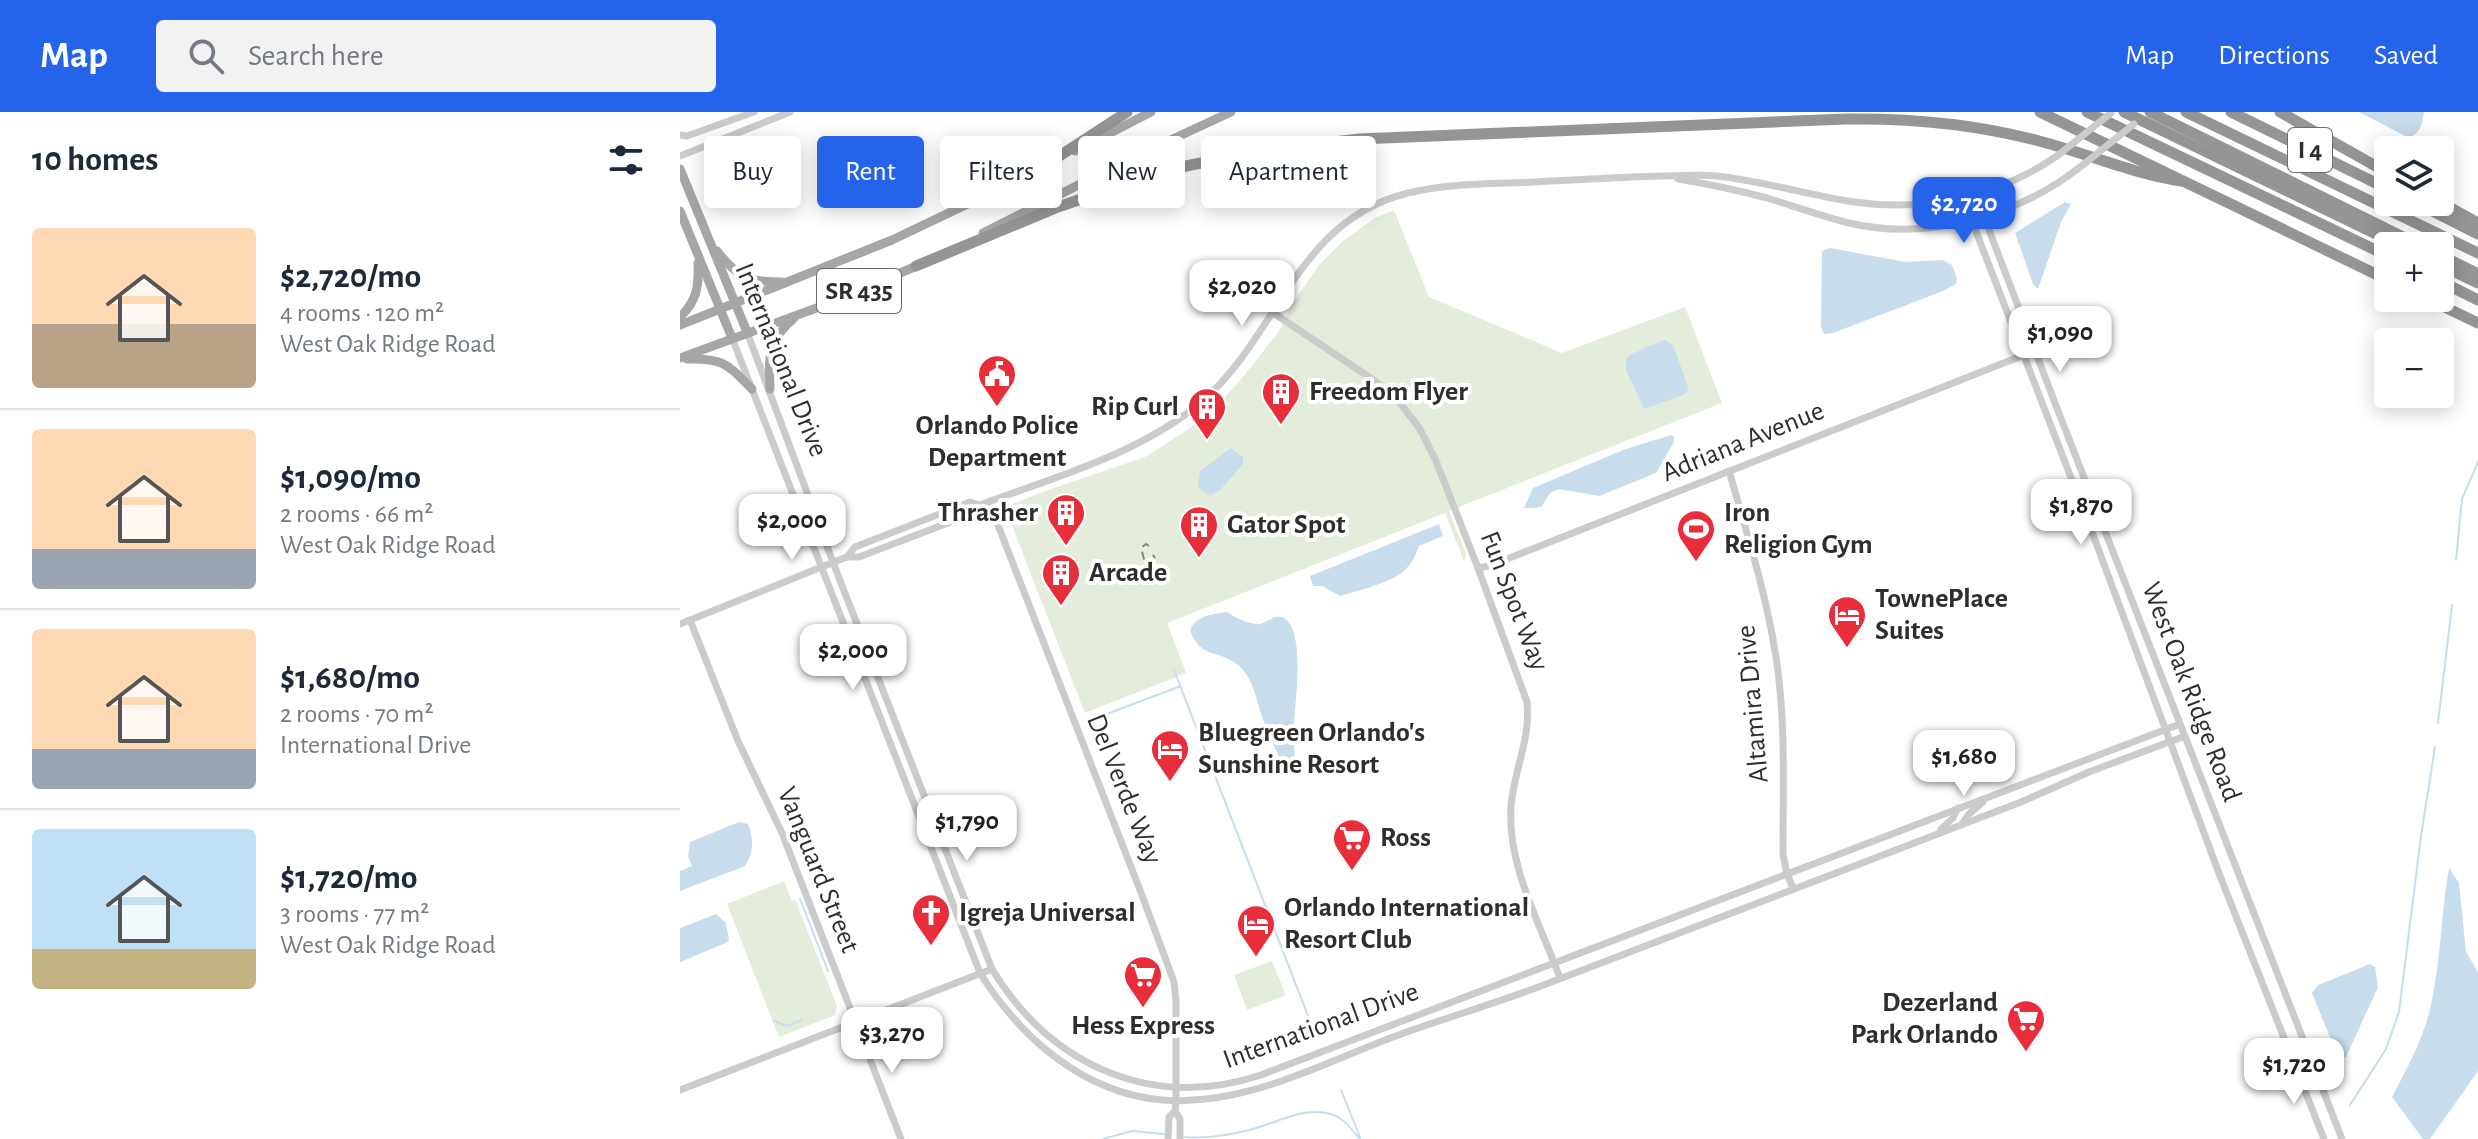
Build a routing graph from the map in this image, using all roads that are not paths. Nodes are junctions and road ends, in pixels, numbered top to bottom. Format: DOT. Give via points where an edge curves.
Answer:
graph roads {
  1 [pos="754,112"];
  2 [pos="790,112"];
  3 [pos="1127,112"];
  4 [pos="1151,112"];
  5 [pos="1231,112"];
  6 [pos="2040,112"];
  7 [pos="2087,112"];
  8 [pos="2124,112"];
  9 [pos="2186,112"];
  10 [pos="2231,112"];
  11 [pos="2280,112"];
  12 [pos="2112,113"];
  13 [pos="2143,117"];
  14 [pos="680,135"];
  15 [pos="1062,154"];
  16 [pos="680,156"];
  17 [pos="1062,158"];
  18 [pos="2374,165"];
  19 [pos="680,169"];
  20 [pos="1660,176"];
  21 [pos="2181,181"];
  22 [pos="2374,182"];
  23 [pos="1979,194"];
  24 [pos="1966,197"];
  25 [pos="959,208"];
  26 [pos="2454,210"];
  27 [pos="680,211"];
  28 [pos="1984,216"];
  29 [pos="2443,216"];
  30 [pos="1972,219"];
  31 [pos="2478,223"];
  32 [pos="2374,232"];
  33 [pos="2391,232"];
  34 [pos="2478,234"];
  35 [pos="710,242"];
  36 [pos="2374,249"];
  37 [pos="2478,253"];
  38 [pos="698,255"];
  39 [pos="2454,262"];
  40 [pos="916,266"];
  41 [pos="2454,272"];
  42 [pos="2374,273"];
  43 [pos="2478,274"];
  44 [pos="790,282"];
  45 [pos="2478,283"];
  46 [pos="2454,288"];
  47 [pos="2478,300"];
  48 [pos="735,303"];
  49 [pos="720,309"];
  50 [pos="2454,311"];
  51 [pos="1272,312"];
  52 [pos="800,313"];
  53 [pos="680,317"];
  54 [pos="2478,323"];
  55 [pos="680,325"];
  56 [pos="747,332"];
  57 [pos="732,338"];
  58 [pos="2024,355"];
  59 [pos="680,359"];
  60 [pos="752,389"];
  61 [pos="770,389"];
  62 [pos="1729,471"];
  63 [pos="989,502"];
  64 [pos="834,562"];
  65 [pos="821,567"];
  66 [pos="1478,568"];
  67 [pos="690,620"];
  68 [pos="680,624"];
  69 [pos="870,692"];
  70 [pos="892,711"];
  71 [pos="2180,724"];
  72 [pos="2165,730"];
  73 [pos="2185,736"];
  74 [pos="2169,742"];
  75 [pos="1991,796"];
  76 [pos="1958,808"];
  77 [pos="1962,824"];
  78 [pos="1933,835"];
  79 [pos="933,854"];
  80 [pos="953,870"];
  81 [pos="1787,874"];
  82 [pos="1793,888"];
  83 [pos="1555,963"];
  84 [pos="992,969"];
  85 [pos="980,973"];
  86 [pos="1560,978"];
  87 [pos="855,1021"];
  88 [pos="2286,1039"];
  89 [pos="2310,1056"];
  90 [pos="1176,1088"];
  91 [pos="680,1090"];
  92 [pos="1176,1101"];
  93 [pos="1175,1111"];
  94 [pos="901,1139"];
  95 [pos="1168,1139"];
  96 [pos="1180,1139"];
  97 [pos="2324,1139"];
  98 [pos="2342,1139"];
  1 -- 14 [label="street"];
  2 -- 16 [label="street"];
  3 -- 15 [label="highway"];
  4 -- 17 [label="main road, SR 435"];
  5 -- 40 [label="main road, SR 435"];
  6 -- 21 [label="highway"];
  7 -- 36 [label="highway"];
  8 -- 13 [label="highway"];
  9 -- 37 [label="highway"];
  10 -- 22 [label="highway, I 4"];
  11 -- 18 [label="highway"];
  12 -- 23 [label="street, bridge" via="2016,181"];
  13 -- 28 [label="street, bridge" via="2042,192"];
  13 -- 32 [label="highway"];
  13 -- 33 [label="highway"];
  19 -- 35 [label="main road, International Drive"];
  20 -- 24 [label="street" via="1728,178 1866,202 1913,205"];
  20 -- 30 [label="street" via="1722,186 1851,224 1925,227"];
  20 -- 51 [label="street" via="1444,187 1397,196 1334,231"];
  21 -- 40 [label="highway" via="2012,134 1899,120 1359,139 1265,150 1147,177 1058,207"];
  21 -- 42 [label="highway"];
  23 -- 24 [label="street"];
  23 -- 28 [label="street, West Oak Ridge Road"];
  24 -- 30 [label="street, West Oak Ridge Road"];
  25 -- 44 [label="main road, SR 435"];
  26 -- 31 [label="highway"];
  27 -- 38 [label="main road, International Drive"];
  28 -- 30 [label="street"];
  28 -- 71 [label="street, West Oak Ridge Road"];
  29 -- 34 [label="highway"];
  30 -- 58 [label="street, West Oak Ridge Road"];
  35 -- 44 [label="main road" via="748,280"];
  35 -- 48 [label="main road, International Drive"];
  38 -- 49 [label="main road, International Drive"];
  38 -- 53 [label="main road" via="698,290"];
  39 -- 43 [label="highway"];
  40 -- 52 [label="main road, SR 435"];
  41 -- 45 [label="highway"];
  44 -- 48 [label="main road, SR 435"];
  46 -- 47 [label="highway"];
  48 -- 49 [label="main road, SR 435"];
  48 -- 56 [label="main road, International Drive"];
  49 -- 55 [label="main road, SR 435"];
  49 -- 57 [label="main road, International Drive"];
  50 -- 54 [label="highway"];
  51 -- 63 [label="street" via="1215,389 1156,435"];
  51 -- 66 [label="street, Fun Spot Way" via="1375,381 1410,414 1429,445"];
  52 -- 56 [label="main road, SR 435"];
  52 -- 61 [label="main road" via="773,342"];
  56 -- 57 [label="main road, SR 435"];
  56 -- 61 [label="street, International Drive"];
  57 -- 59 [label="main road, SR 435"];
  57 -- 60 [label="street, International Drive"];
  58 -- 62 [label="street, Adriana Avenue"];
  58 -- 72 [label="street, West Oak Ridge Road"];
  59 -- 60 [label="main road" via="721,361"];
  60 -- 65 [label="street, International Drive"];
  61 -- 64 [label="street, International Drive"];
  62 -- 66 [label="street, Adriana Avenue"];
  62 -- 81 [label="street, Altamira Drive" via="1758,571 1776,660"];
  63 -- 64 [label="street" via="970,502 924,519 855,547"];
  63 -- 90 [label="street, Del Verde Way" via="1174,982"];
  64 -- 65 [label="street"];
  64 -- 70 [label="street, International Drive"];
  65 -- 67 [label="street"];
  65 -- 69 [label="street, International Drive"];
  66 -- 83 [label="street, Fun Spot Way" via="1527,702 1529,723 1513,791 1513,851"];
  67 -- 68 [label="street"];
  67 -- 87 [label="street, Vanguard Street" via="782,833"];
  69 -- 70 [label="street"];
  69 -- 79 [label="street, International Drive"];
  70 -- 80 [label="street, International Drive"];
  71 -- 72 [label="street, International Drive"];
  71 -- 73 [label="street, West Oak Ridge Road"];
  72 -- 74 [label="street, West Oak Ridge Road"];
  72 -- 75 [label="street, International Drive"];
  73 -- 74 [label="street, International Drive"];
  73 -- 89 [label="street, West Oak Ridge Road"];
  74 -- 77 [label="street, International Drive"];
  74 -- 88 [label="street, West Oak Ridge Road"];
  75 -- 76 [label="street, International Drive"];
  75 -- 77 [label="street"];
  76 -- 78 [label="street"];
  76 -- 81 [label="street, International Drive"];
  77 -- 78 [label="street, International Drive"];
  78 -- 82 [label="street, International Drive"];
  79 -- 80 [label="street"];
  79 -- 85 [label="street, International Drive"];
  80 -- 84 [label="street, International Drive"];
  81 -- 82 [label="street, Altamira Drive"];
  81 -- 83 [label="street, International Drive"];
  82 -- 86 [label="street, International Drive"];
  83 -- 86 [label="street, Fun Spot Way"];
  83 -- 90 [label="street, International Drive" via="1261,1075 1214,1087"];
  84 -- 85 [label="street"];
  84 -- 90 [label="street, International Drive" via="1023,1011 1061,1047 1114,1075"];
  85 -- 87 [label="street"];
  85 -- 92 [label="street, International Drive" via="1011,1018 1058,1059 1116,1089"];
  86 -- 92 [label="street, International Drive" via="1258,1089"];
  87 -- 91 [label="street"];
  87 -- 94 [label="street, Vanguard Street"];
  88 -- 89 [label="street"];
  88 -- 97 [label="street, West Oak Ridge Road"];
  89 -- 98 [label="street, West Oak Ridge Road"];
  90 -- 92 [label="street, Del Verde Way"];
  92 -- 93 [label="street, Del Verde Way"];
  93 -- 95 [label="street" via="1169,1117"];
  93 -- 96 [label="street"];
}
